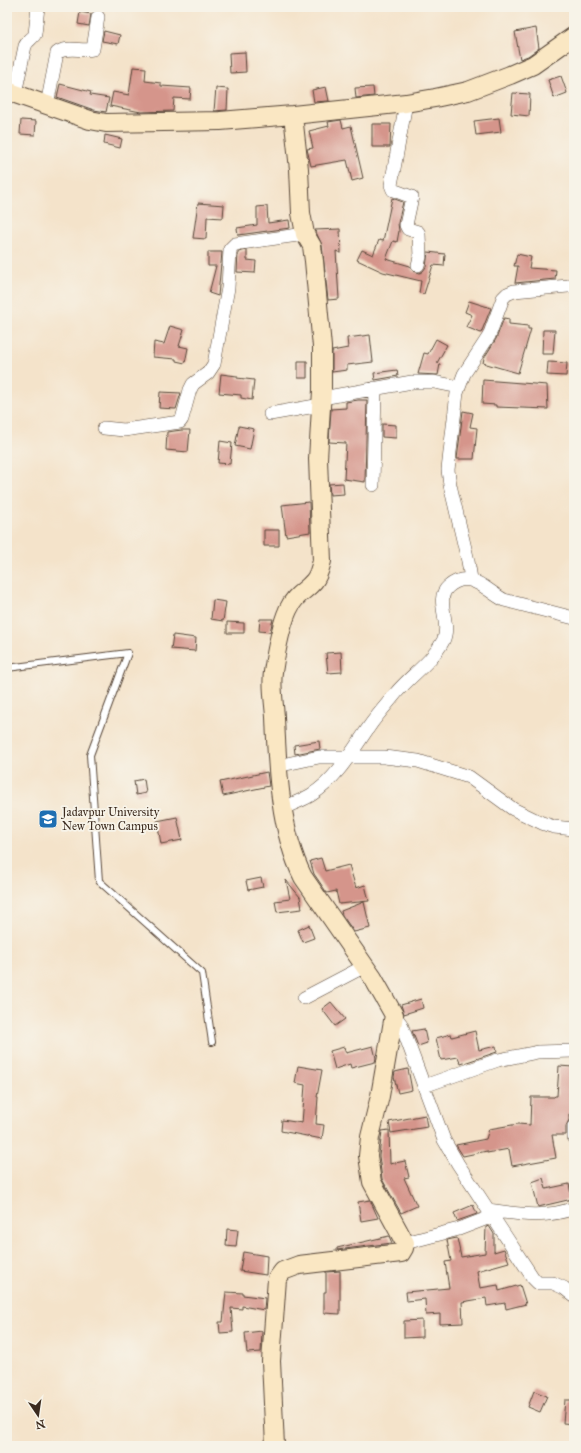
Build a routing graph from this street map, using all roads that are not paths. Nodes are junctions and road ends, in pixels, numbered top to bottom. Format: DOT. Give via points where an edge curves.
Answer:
graph roads {
  1 [pos="38,7"];
  2 [pos="98,17"];
  3 [pos="574,36"];
  4 [pos="11,93"];
  5 [pos="406,103"];
  6 [pos="47,105"];
  7 [pos="293,115"];
  8 [pos="305,234"];
  9 [pos="418,265"];
  10 [pos="574,285"];
  11 [pos="459,387"];
  12 [pos="375,388"];
  13 [pos="321,402"];
  14 [pos="270,414"];
  15 [pos="104,428"];
  16 [pos="373,485"];
  17 [pos="471,579"];
  18 [pos="574,618"];
  19 [pos="7,668"];
  20 [pos="349,756"];
  21 [pos="277,766"];
  22 [pos="283,808"];
  23 [pos="574,829"];
  24 [pos="365,966"];
  25 [pos="304,998"];
  26 [pos="394,1015"];
  27 [pos="212,1042"];
  28 [pos="574,1051"];
  29 [pos="424,1086"];
  30 [pos="574,1126"];
  31 [pos="574,1137"];
  32 [pos="574,1208"];
  33 [pos="490,1213"];
  34 [pos="405,1243"];
  35 [pos="574,1296"];
  36 [pos="275,1446"];
  1 -- 4 [label="street" via="34,36 27,41"];
  2 -- 6 [label="street" via="93,49 66,49 57,53"];
  3 -- 5 [label="street" via="533,64 510,75 468,91"];
  4 -- 6 [label="street"];
  5 -- 7 [label="street"];
  5 -- 9 [label="street" via="391,185 393,190 412,196 406,225 408,229 419,234"];
  6 -- 7 [label="street" via="106,123 220,121"];
  7 -- 8 [label="street"];
  8 -- 13 [label="street" via="312,246 314,260 322,348"];
  8 -- 15 [label="street" via="235,244 230,249 228,288 214,364 208,373 193,384 180,422 124,430"];
  10 -- 11 [label="street" via="514,291 507,294 503,298 489,336 464,374"];
  11 -- 12 [label="street" via="434,382 412,382"];
  11 -- 17 [label="street" via="448,470"];
  12 -- 13 [label="street"];
  12 -- 16 [label="street"];
  13 -- 14 [label="street"];
  13 -- 21 [label="street" via="318,459 322,561 315,580 296,596 288,610 280,638 273,673"];
  17 -- 18 [label="street" via="504,600"];
  17 -- 20 [label="street" via="456,582 443,592 447,628 444,640 437,651 397,691"];
  19 -- 27 [label="lane" via="128,653 90,755 99,881 202,973"];
  20 -- 21 [label="street" via="319,756"];
  20 -- 22 [label="street" via="334,775 312,795"];
  20 -- 23 [label="street" via="418,761 446,769 469,777 513,809 542,823"];
  21 -- 22 [label="street"];
  22 -- 24 [label="street" via="287,834 303,877"];
  24 -- 25 [label="street"];
  24 -- 26 [label="street"];
  26 -- 29 [label="street" via="401,1024"];
  26 -- 34 [label="street" via="368,1156 372,1182"];
  28 -- 29 [label="street" via="538,1052 498,1060"];
  29 -- 33 [label="street" via="444,1140"];
  30 -- 31 [label="street"];
  32 -- 33 [label="street" via="555,1214"];
  33 -- 34 [label="street" via="459,1229"];
  33 -- 35 [label="street" via="537,1282 553,1283"];
  34 -- 36 [label="street" via="401,1253 299,1265 283,1270 277,1279 271,1361"];
}
